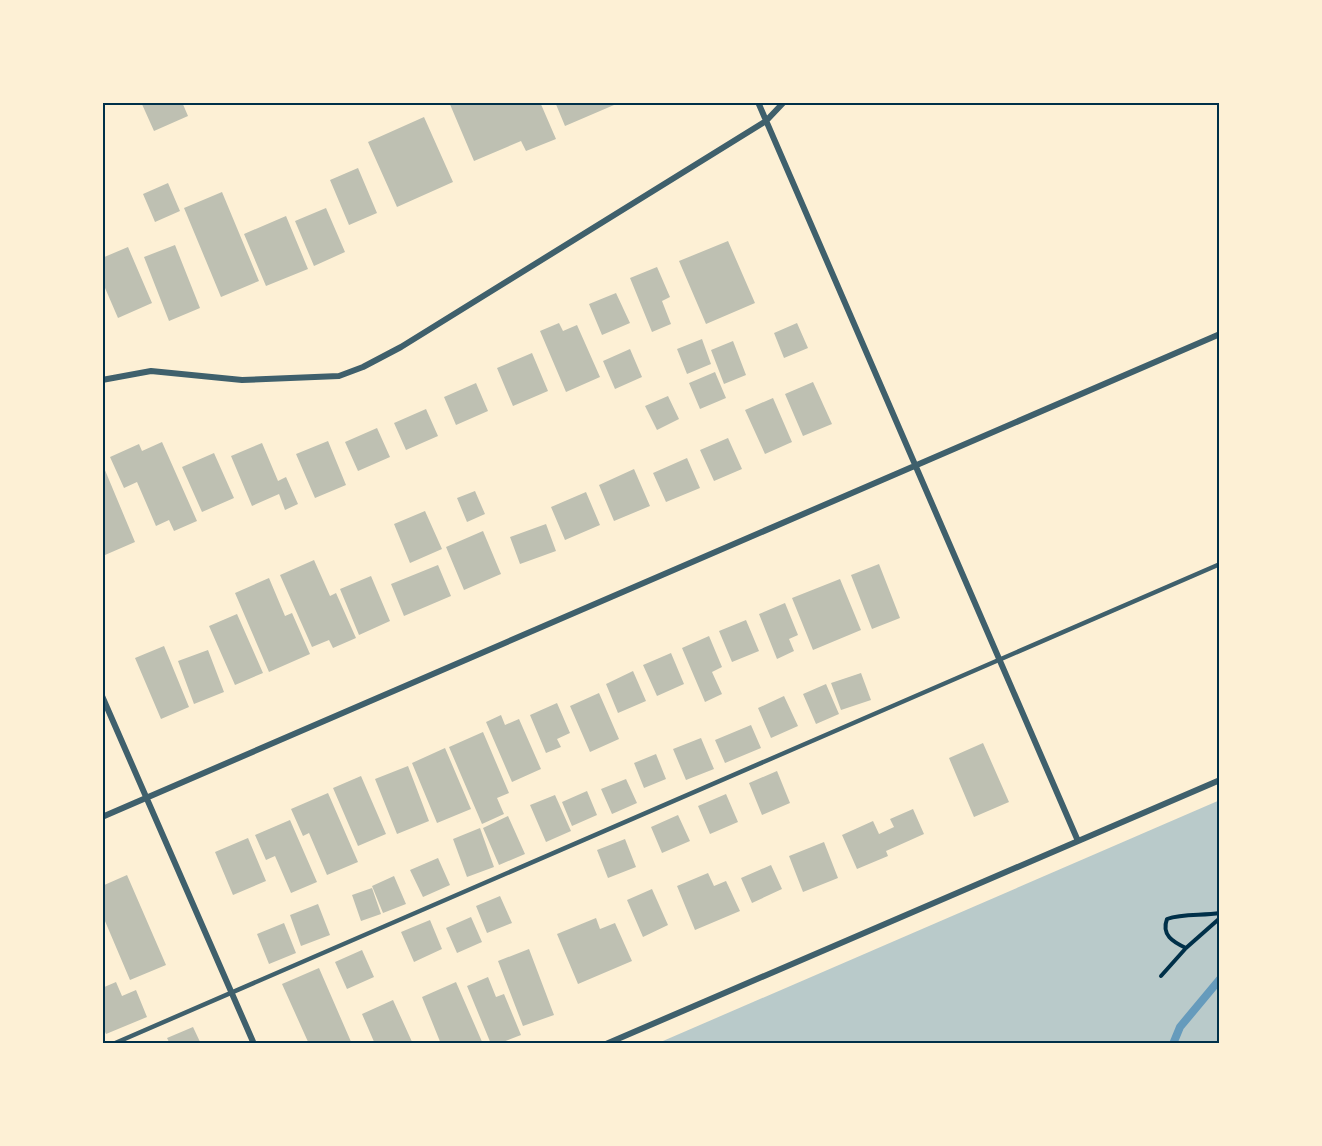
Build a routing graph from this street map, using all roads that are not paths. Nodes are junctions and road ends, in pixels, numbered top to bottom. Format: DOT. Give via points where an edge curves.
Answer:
graph roads {
  1 [pos="758,102"];
  2 [pos="784,102"];
  3 [pos="766,121"];
  4 [pos="1220,334"];
  5 [pos="102,380"];
  6 [pos="915,465"];
  7 [pos="1220,564"];
  8 [pos="999,660"];
  9 [pos="102,696"];
  10 [pos="1220,780"];
  11 [pos="147,797"];
  12 [pos="102,817"];
  13 [pos="1078,842"];
  14 [pos="232,993"];
  15 [pos="113,1044"];
  16 [pos="254,1044"];
  17 [pos="606,1044"];
  1 -- 3 [label="street"];
  2 -- 3 [label="street"];
  3 -- 5 [label="street" via="363,367 339,376 306,379 242,380 151,371"];
  3 -- 6 [label="street"];
  4 -- 6 [label="street"];
  6 -- 8 [label="street"];
  6 -- 11 [label="street"];
  7 -- 8 [label="lane"];
  8 -- 13 [label="street"];
  8 -- 14 [label="lane"];
  9 -- 11 [label="street"];
  10 -- 13 [label="street"];
  11 -- 12 [label="street"];
  11 -- 14 [label="street"];
  13 -- 17 [label="street"];
  14 -- 15 [label="lane"];
  14 -- 16 [label="street"];
}
